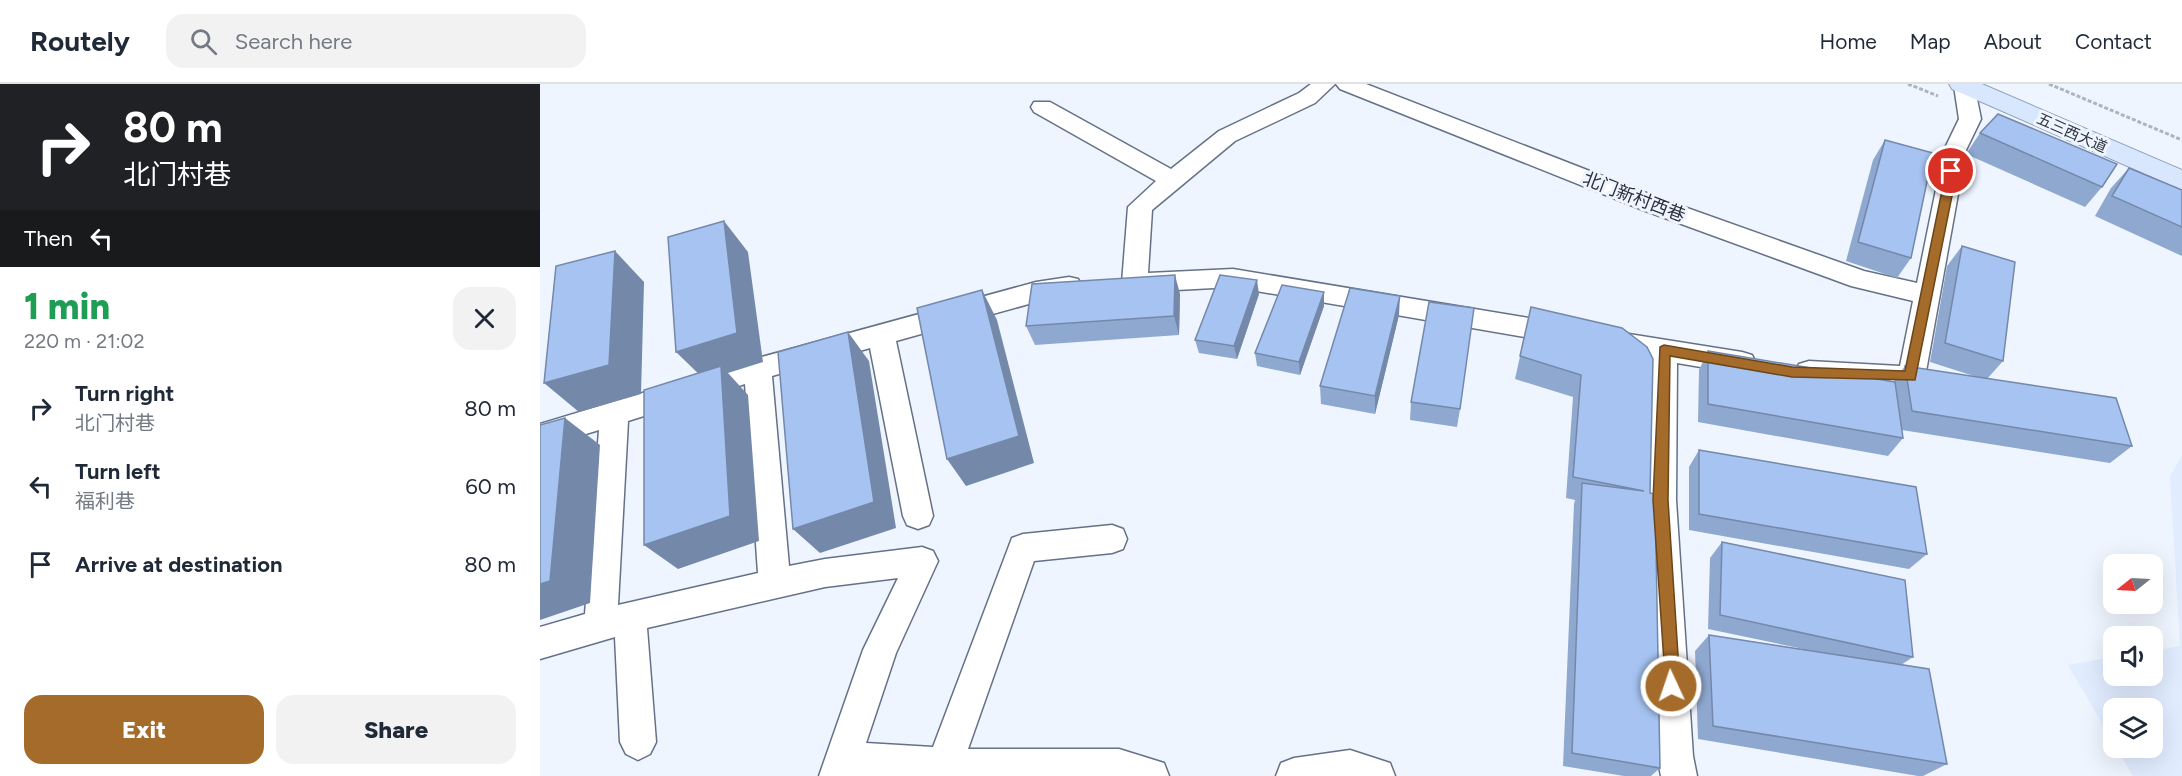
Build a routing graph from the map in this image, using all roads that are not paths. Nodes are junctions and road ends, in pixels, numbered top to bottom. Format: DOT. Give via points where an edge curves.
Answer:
graph roads {
  1 [pos="1324,84"];
  2 [pos="1347,84"];
  3 [pos="2005,84"];
  4 [pos="1963,85"];
  5 [pos="1042,107"];
  6 [pos="2182,158"];
  7 [pos="1172,180"];
  8 [pos="2182,181"];
  9 [pos="1113,284"];
  10 [pos="1927,295"];
  11 [pos="881,335"];
  12 [pos="1664,350"];
  13 [pos="758,369"];
  14 [pos="614,413"];
  15 [pos="540,436"];
  16 [pos="918,516"];
  17 [pos="1112,539"];
  18 [pos="775,585"];
  19 [pos="615,621"];
  20 [pos="540,643"];
  21 [pos="638,742"];
  22 [pos="841,767"];
  23 [pos="942,770"];
  24 [pos="1041,771"];
  25 [pos="1151,776"];
  26 [pos="1294,776"];
  27 [pos="1377,776"];
  28 [pos="1679,776"];
  1 -- 7 [label="street" via="1307,98 1227,136"];
  2 -- 10 [label="street, 北门新村西巷" via="1662,208 1860,279"];
  3 -- 6 [label="main road, 五三西大道"];
  4 -- 8 [label="main road, 五三西大道"];
  4 -- 10 [label="street" via="1970,119 1955,150"];
  5 -- 7 [label="street"];
  7 -- 9 [label="street" via="1140,207"];
  9 -- 11 [label="street" via="1058,286"];
  9 -- 12 [label="street" via="1233,278"];
  10 -- 12 [label="street" via="1911,376 1775,369"];
  11 -- 13 [label="street"];
  11 -- 16 [label="street"];
  12 -- 28 [label="street" via="1661,500"];
  13 -- 14 [label="street"];
  13 -- 18 [label="street"];
  14 -- 15 [label="street"];
  14 -- 19 [label="street"];
  17 -- 23 [label="street" via="1023,548"];
  18 -- 19 [label="street"];
  18 -- 22 [label="street" via="825,573 922,561 880,650"];
  19 -- 20 [label="street"];
  19 -- 21 [label="street"];
  22 -- 23 [label="street"];
  23 -- 24 [label="street"];
  24 -- 25 [label="street" via="1119,767"];
  26 -- 27 [label="street" via="1350,768"];
}
